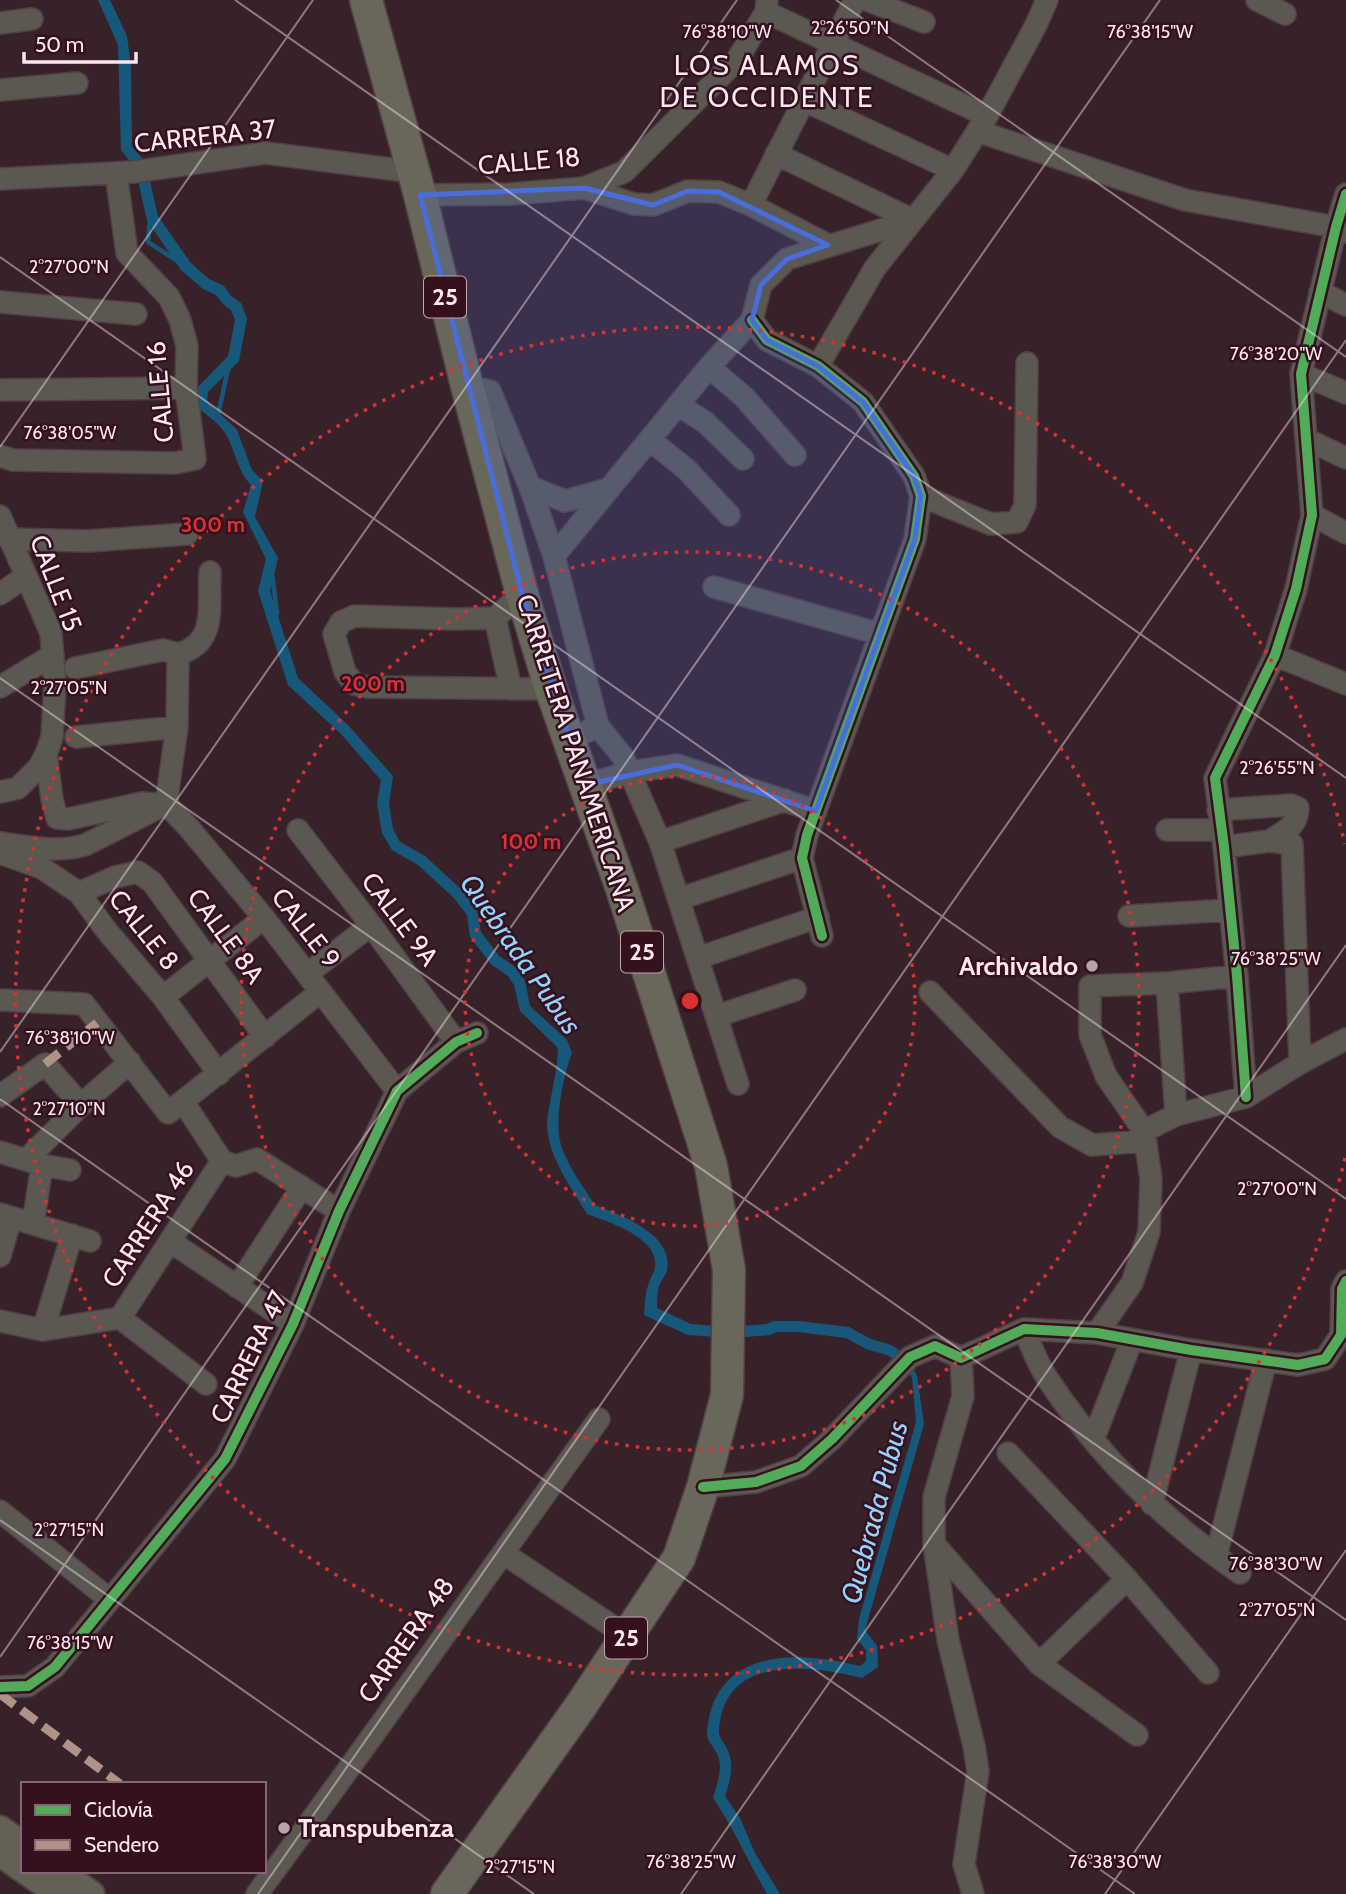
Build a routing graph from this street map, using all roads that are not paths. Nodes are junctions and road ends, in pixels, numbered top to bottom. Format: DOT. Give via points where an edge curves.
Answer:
graph roads {
  1 [pos="366,0"];
  2 [pos="855,0"];
  3 [pos="867,0"];
  4 [pos="1046,0"];
  5 [pos="1257,0"];
  6 [pos="767,6"];
  7 [pos="1285,14"];
  8 [pos="32,19"];
  9 [pos="924,22"];
  10 [pos="0,23"];
  11 [pos="832,43"];
  12 [pos="77,83"];
  13 [pos="0,90"];
  14 [pos="803,100"];
  15 [pos="982,124"];
  16 [pos="776,154"];
  17 [pos="953,170"];
  18 [pos="134,172"];
  19 [pos="0,179"];
  20 [pos="417,183"];
  21 [pos="584,188"];
  22 [pos="1346,194"];
  23 [pos="751,205"];
  24 [pos="913,220"];
  25 [pos="1341,229"];
  26 [pos="828,245"];
  27 [pos="1320,292"];
  28 [pos="0,302"];
  29 [pos="1346,305"];
  30 [pos="136,314"];
  31 [pos="752,320"];
  32 [pos="1027,363"];
  33 [pos="818,366"];
  34 [pos="709,368"];
  35 [pos="1301,374"];
  36 [pos="467,386"];
  37 [pos="186,388"];
  38 [pos="0,390"];
  39 [pos="1346,393"];
  40 [pos="678,405"];
  41 [pos="1306,439"];
  42 [pos="650,440"];
  43 [pos="795,455"];
  44 [pos="0,456"];
  45 [pos="1346,458"];
  46 [pos="743,459"];
  47 [pos="530,487"];
  48 [pos="608,489"];
  49 [pos="921,496"];
  50 [pos="729,515"];
  51 [pos="1312,515"];
  52 [pos="0,516"];
  53 [pos="1346,533"];
  54 [pos="187,534"];
  55 [pos="9,539"];
  56 [pos="554,556"];
  57 [pos="209,572"];
  58 [pos="26,576"];
  59 [pos="714,587"];
  60 [pos="0,594"];
  61 [pos="522,594"];
  62 [pos="495,618"];
  63 [pos="880,634"];
  64 [pos="178,654"];
  65 [pos="53,655"];
  66 [pos="1275,655"];
  67 [pos="75,668"];
  68 [pos="1346,684"];
  69 [pos="0,687"];
  70 [pos="511,689"];
  71 [pos="551,689"];
  72 [pos="598,726"];
  73 [pos="177,727"];
  74 [pos="76,737"];
  75 [pos="569,740"];
  76 [pos="46,754"];
  77 [pos="630,772"];
  78 [pos="585,785"];
  79 [pos="0,792"];
  80 [pos="785,800"];
  81 [pos="166,804"];
  82 [pos="816,811"];
  83 [pos="1221,829"];
  84 [pos="298,830"];
  85 [pos="1167,830"];
  86 [pos="1269,841"];
  87 [pos="660,842"];
  88 [pos="0,843"];
  89 [pos="0,853"];
  90 [pos="803,858"];
  91 [pos="79,893"];
  92 [pos="679,899"];
  93 [pos="1230,910"];
  94 [pos="1129,916"];
  95 [pos="264,918"];
  96 [pos="371,925"];
  97 [pos="698,958"];
  98 [pos="211,960"];
  99 [pos="307,974"];
  100 [pos="1237,976"];
  101 [pos="1167,983"];
  102 [pos="795,990"];
  103 [pos="320,992"];
  104 [pos="930,992"];
  105 [pos="163,997"];
  106 [pos="0,1000"];
  107 [pos="717,1016"];
  108 [pos="477,1033"];
  109 [pos="265,1037"];
  110 [pos="1346,1039"];
  111 [pos="456,1042"];
  112 [pos="130,1062"];
  113 [pos="1300,1063"];
  114 [pos="219,1074"];
  115 [pos="738,1084"];
  116 [pos="397,1091"];
  117 [pos="0,1096"];
  118 [pos="1246,1097"];
  119 [pos="81,1105"];
  120 [pos="176,1108"];
  121 [pos="1176,1115"];
  122 [pos="1145,1136"];
  123 [pos="0,1152"];
  124 [pos="222,1161"];
  125 [pos="34,1163"];
  126 [pos="71,1170"];
  127 [pos="302,1187"];
  128 [pos="340,1211"];
  129 [pos="6,1216"];
  130 [pos="33,1224"];
  131 [pos="171,1242"];
  132 [pos="0,1256"];
  133 [pos="237,1287"];
  134 [pos="1344,1287"];
  135 [pos="120,1318"];
  136 [pos="0,1321"];
  137 [pos="293,1324"];
  138 [pos="1024,1329"];
  139 [pos="43,1330"];
  140 [pos="1097,1333"];
  141 [pos="1132,1340"];
  142 [pos="1191,1350"];
  143 [pos="961,1358"];
  144 [pos="1266,1360"];
  145 [pos="206,1384"];
  146 [pos="599,1419"];
  147 [pos="1093,1440"];
  148 [pos="1008,1453"];
  149 [pos="703,1487"];
  150 [pos="1152,1504"];
  151 [pos="0,1511"];
  152 [pos="934,1544"];
  153 [pos="503,1553"];
  154 [pos="1216,1556"];
  155 [pos="1240,1573"];
  156 [pos="1127,1579"];
  157 [pos="109,1599"];
  158 [pos="627,1636"];
  159 [pos="1039,1664"];
  160 [pos="1208,1673"];
  161 [pos="0,1687"];
  162 [pos="1137,1735"];
  163 [pos="0,1829"];
  164 [pos="21,1845"];
  165 [pos="0,1853"];
  166 [pos="21,1868"];
  167 [pos="28,1873"];
  168 [pos="62,1873"];
  169 [pos="59,1894"];
  170 [pos="91,1894"];
  171 [pos="257,1894"];
  172 [pos="447,1894"];
  173 [pos="973,1894"];
  1 -- 20 [label="highway, CARRETERA PANAMERICANA / 25"];
  2 -- 11 [label="street"];
  3 -- 9 [label="street"];
  4 -- 15 [label="street"];
  5 -- 7 [label="street"];
  6 -- 11 [label="street"];
  6 -- 21 [label="street, CALLE 18" via="737,60 624,172"];
  8 -- 10 [label="street"];
  11 -- 14 [label="street"];
  11 -- 15 [label="street"];
  12 -- 13 [label="street"];
  14 -- 16 [label="street"];
  14 -- 17 [label="street"];
  15 -- 17 [label="street"];
  15 -- 25 [label="street" via="1185,200"];
  16 -- 23 [label="street"];
  16 -- 24 [label="street"];
  17 -- 24 [label="street"];
  18 -- 19 [label="street, CARRERA 37"];
  18 -- 20 [label="street, CARRERA 37" via="265,153"];
  18 -- 37 [label="street, CALLE 16" via="127,253 169,297 180,320 187,346"];
  20 -- 21 [label="street, CALLE 18" via="510,194"];
  20 -- 36 [label="highway, CARRETERA PANAMERICANA / 25"];
  21 -- 23 [label="street" via="634,204 653,205 688,191 719,192"];
  22 -- 25 [label="street"];
  23 -- 26 [label="street"];
  24 -- 26 [label="street"];
  24 -- 33 [label="street" via="875,268"];
  25 -- 27 [label="street"];
  26 -- 31 [label="street" via="788,259 761,285"];
  27 -- 29 [label="street"];
  27 -- 35 [label="street"];
  28 -- 30 [label="street"];
  31 -- 33 [label="street" via="767,340"];
  31 -- 34 [label="street"];
  32 -- 49 [label="street" via="1025,505 1017,522 991,524"];
  33 -- 49 [label="street" via="863,402 914,476"];
  34 -- 40 [label="street"];
  34 -- 43 [label="street" via="744,397"];
  35 -- 39 [label="street"];
  35 -- 41 [label="street"];
  36 -- 47 [label="street" via="491,391"];
  36 -- 61 [label="highway, CARRETERA PANAMERICANA / 25"];
  37 -- 38 [label="street"];
  37 -- 44 [label="street, CALLE 16" via="195,459 148,463"];
  40 -- 42 [label="street"];
  40 -- 46 [label="street" via="705,422"];
  41 -- 45 [label="street"];
  41 -- 51 [label="street"];
  42 -- 48 [label="street"];
  42 -- 50 [label="street" via="687,469"];
  47 -- 48 [label="street" via="565,501"];
  47 -- 56 [label="street"];
  48 -- 56 [label="street"];
  49 -- 63 [label="street" via="915,539"];
  51 -- 53 [label="street"];
  51 -- 66 [label="street"];
  52 -- 55 [label="street, CALLE 15"];
  54 -- 55 [label="street" via="88,541"];
  55 -- 58 [label="street, CALLE 15"];
  56 -- 72 [label="street"];
  57 -- 64 [label="street" via="207,633 197,647"];
  58 -- 60 [label="street"];
  58 -- 65 [label="street, CALLE 15" via="51,633"];
  59 -- 63 [label="street"];
  61 -- 62 [label="street"];
  61 -- 71 [label="highway, CARRETERA PANAMERICANA / 25"];
  62 -- 70 [label="street"];
  62 -- 70 [label="street" via="355,616 341,622 334,634 345,672 354,684"];
  63 -- 82 [label="street"];
  64 -- 67 [label="street" via="163,650"];
  64 -- 73 [label="street"];
  65 -- 69 [label="street"];
  65 -- 76 [label="street, CALLE 15" via="55,719"];
  66 -- 68 [label="street"];
  66 -- 83 [label="street" via="1214,778"];
  70 -- 71 [label="street"];
  71 -- 75 [label="highway, CARRETERA PANAMERICANA / 25"];
  72 -- 75 [label="street"];
  72 -- 77 [label="street"];
  73 -- 74 [label="street"];
  73 -- 81 [label="street"];
  75 -- 78 [label="highway, CARRETERA PANAMERICANA / 25"];
  76 -- 79 [label="street, CALLE 15" via="18,788"];
  76 -- 81 [label="street, CALLE 15" via="55,814 61,819 142,803"];
  77 -- 78 [label="street"];
  77 -- 80 [label="street" via="677,765"];
  77 -- 87 [label="street"];
  78 -- 149 [label="highway, CARRETERA PANAMERICANA / 25" via="711,1166 729,1270 727,1395"];
  80 -- 82 [label="street"];
  80 -- 87 [label="street"];
  81 -- 88 [label="street" via="74,848"];
  81 -- 95 [label="street, CALLE 9"];
  82 -- 90 [label="street"];
  83 -- 85 [label="street"];
  83 -- 86 [label="street"];
  83 -- 86 [label="street" via="1291,805 1298,808 1292,827"];
  83 -- 93 [label="street"];
  84 -- 96 [label="street, CALLE 9A"];
  86 -- 113 [label="street" via="1292,844"];
  87 -- 92 [label="street"];
  89 -- 91 [label="street, CALLE 8" via="42,868"];
  90 -- 92 [label="street"];
  90 -- 97 [label="street" via="820,926"];
  91 -- 98 [label="street, CALLE 8A" via="138,872 152,882"];
  91 -- 105 [label="street, CALLE 8"];
  92 -- 97 [label="street"];
  93 -- 94 [label="street"];
  93 -- 100 [label="street"];
  95 -- 98 [label="street"];
  95 -- 99 [label="street, CALLE 9"];
  96 -- 99 [label="street"];
  96 -- 111 [label="street, CALLE 9A"];
  97 -- 107 [label="street"];
  98 -- 105 [label="street"];
  98 -- 109 [label="street, CALLE 8A"];
  99 -- 103 [label="street, CALLE 9"];
  100 -- 101 [label="street"];
  100 -- 118 [label="street"];
  101 -- 121 [label="street"];
  101 -- 122 [label="street" via="1090,986 1090,1035 1106,1076"];
  102 -- 107 [label="street"];
  103 -- 109 [label="street"];
  103 -- 116 [label="street, CALLE 9"];
  104 -- 122 [label="street" via="1060,1128 1092,1144"];
  105 -- 114 [label="street, CALLE 8"];
  106 -- 112 [label="street" via="84,1004"];
  107 -- 115 [label="street"];
  108 -- 111 [label="street, CARRERA 47"];
  109 -- 114 [label="street"];
  110 -- 113 [label="street"];
  111 -- 116 [label="street, CARRERA 47"];
  112 -- 119 [label="street"];
  112 -- 120 [label="street"];
  113 -- 118 [label="street"];
  114 -- 120 [label="street"];
  116 -- 128 [label="street, CARRERA 47"];
  117 -- 119 [label="street" via="46,1064"];
  118 -- 121 [label="street"];
  119 -- 125 [label="street"];
  120 -- 124 [label="street"];
  121 -- 122 [label="street"];
  122 -- 140 [label="street" via="1151,1179 1149,1232 1132,1283"];
  123 -- 125 [label="street"];
  124 -- 127 [label="street" via="236,1166 257,1159"];
  124 -- 131 [label="street, CARRERA 46"];
  125 -- 126 [label="street"];
  125 -- 130 [label="street"];
  127 -- 128 [label="street"];
  127 -- 133 [label="street"];
  128 -- 137 [label="street, CARRERA 47"];
  129 -- 130 [label="street"];
  129 -- 132 [label="street"];
  130 -- 139 [label="street" via="81,1238"];
  131 -- 133 [label="street"];
  131 -- 135 [label="street, CARRERA 46"];
  133 -- 137 [label="street"];
  134 -- 144 [label="street" via="1341,1335 1325,1359 1298,1365"];
  135 -- 139 [label="street"];
  135 -- 145 [label="street"];
  136 -- 139 [label="street"];
  137 -- 157 [label="street, CARRERA 47" via="225,1459"];
  138 -- 140 [label="street"];
  138 -- 143 [label="street"];
  138 -- 147 [label="street" via="1045,1376"];
  140 -- 141 [label="street"];
  141 -- 142 [label="street"];
  141 -- 147 [label="street"];
  142 -- 144 [label="street"];
  142 -- 150 [label="street"];
  143 -- 149 [label="street" via="935,1346 910,1357 801,1466 756,1482"];
  143 -- 152 [label="street" via="963,1396 934,1497"];
  144 -- 154 [label="street"];
  146 -- 153 [label="street, CARRERA 48"];
  147 -- 150 [label="street"];
  148 -- 156 [label="street"];
  149 -- 158 [label="highway, CARRETERA PANAMERICANA / 25" via="678,1558"];
  150 -- 154 [label="street"];
  151 -- 157 [label="street"];
  152 -- 159 [label="street"];
  152 -- 173 [label="street" via="948,1640 978,1771 964,1864"];
  153 -- 158 [label="street"];
  153 -- 171 [label="street, CARRERA 48"];
  154 -- 155 [label="street"];
  156 -- 159 [label="street"];
  156 -- 160 [label="street"];
  157 -- 161 [label="street, CARRERA 47" via="55,1667 28,1686"];
  158 -- 172 [label="highway, CARRETERA PANAMERICANA / 25"];
  159 -- 162 [label="street"];
  163 -- 164 [label="main road"];
  165 -- 166 [label="main road"];
  167 -- 169 [label="main road"];
  168 -- 170 [label="main road"];
}
